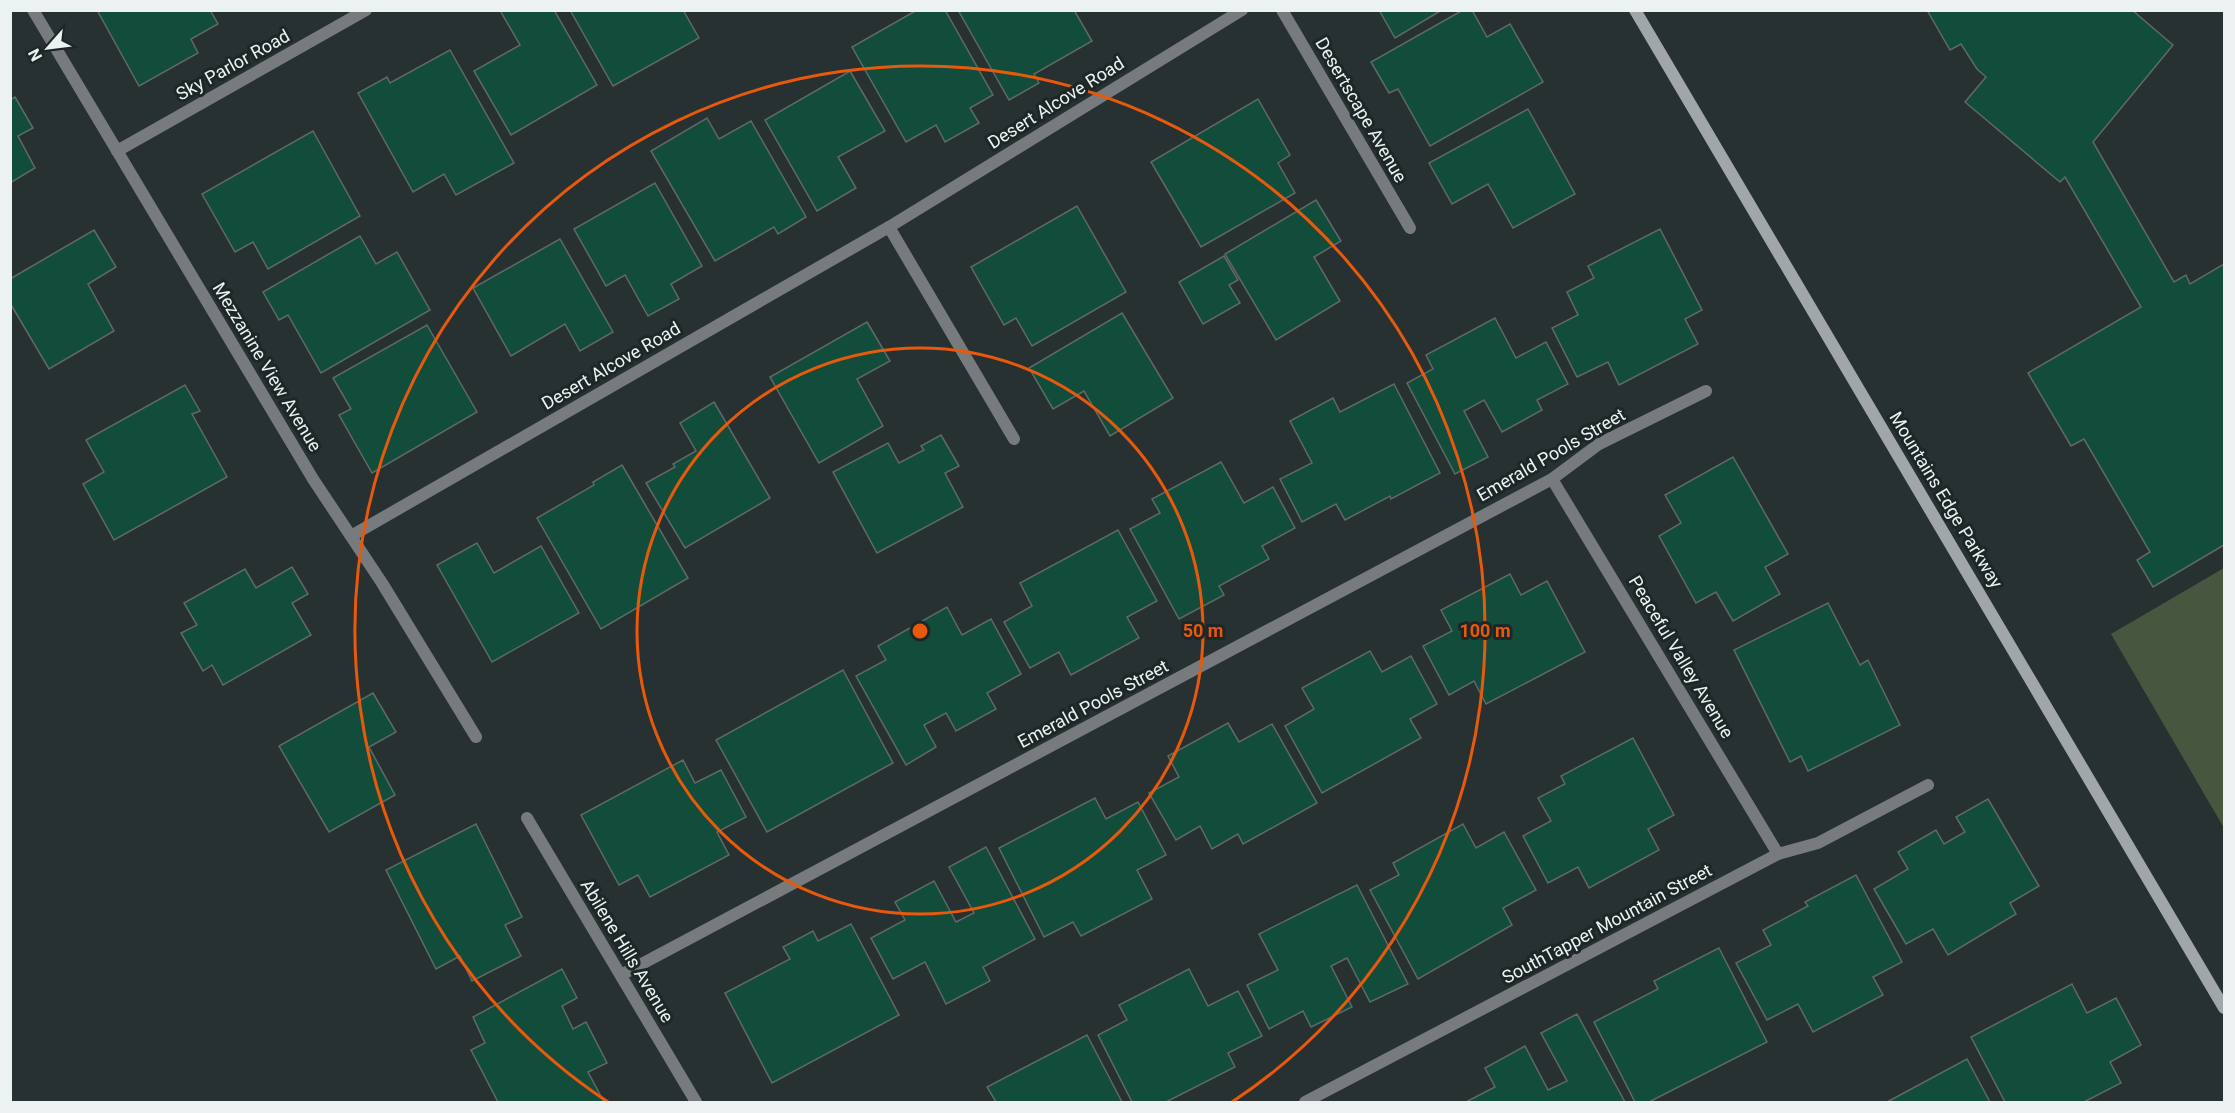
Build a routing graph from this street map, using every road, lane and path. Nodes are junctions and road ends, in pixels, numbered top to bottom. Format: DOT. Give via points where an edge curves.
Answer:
graph roads {
  1 [pos="33,10"];
  2 [pos="366,10"];
  3 [pos="1242,10"];
  4 [pos="1282,10"];
  5 [pos="1635,10"];
  6 [pos="117,152"];
  7 [pos="889,227"];
  8 [pos="1410,228"];
  9 [pos="1706,391"];
  10 [pos="1014,439"];
  11 [pos="1552,479"];
  12 [pos="351,536"];
  13 [pos="476,737"];
  14 [pos="1929,785"];
  15 [pos="527,818"];
  16 [pos="1778,854"];
  17 [pos="621,975"];
  18 [pos="2224,1008"];
  19 [pos="696,1102"];
  20 [pos="1305,1102"];
  1 -- 6 [label="street, Mezzanine View Avenue"];
  2 -- 6 [label="street, Sky Parlor Road"];
  3 -- 7 [label="street, Desert Alcove Road"];
  4 -- 8 [label="street, Desertscape Avenue"];
  5 -- 18 [label="street, Mountains Edge Parkway"];
  6 -- 12 [label="street, Mezzanine View Avenue"];
  7 -- 10 [label="street"];
  7 -- 12 [label="street, Desert Alcove Road"];
  9 -- 11 [label="street, Emerald Pools Street" via="1599,444"];
  11 -- 16 [label="street, Peaceful Valley Avenue"];
  11 -- 17 [label="street, Emerald Pools Street"];
  12 -- 13 [label="street, Mezzanine View Avenue"];
  14 -- 16 [label="street, SouthTapper Mountain Street" via="1818,843"];
  15 -- 17 [label="street, Abilene Hills Avenue"];
  16 -- 20 [label="street, SouthTapper Mountain Street"];
  17 -- 19 [label="street, Abilene Hills Avenue"];
}
